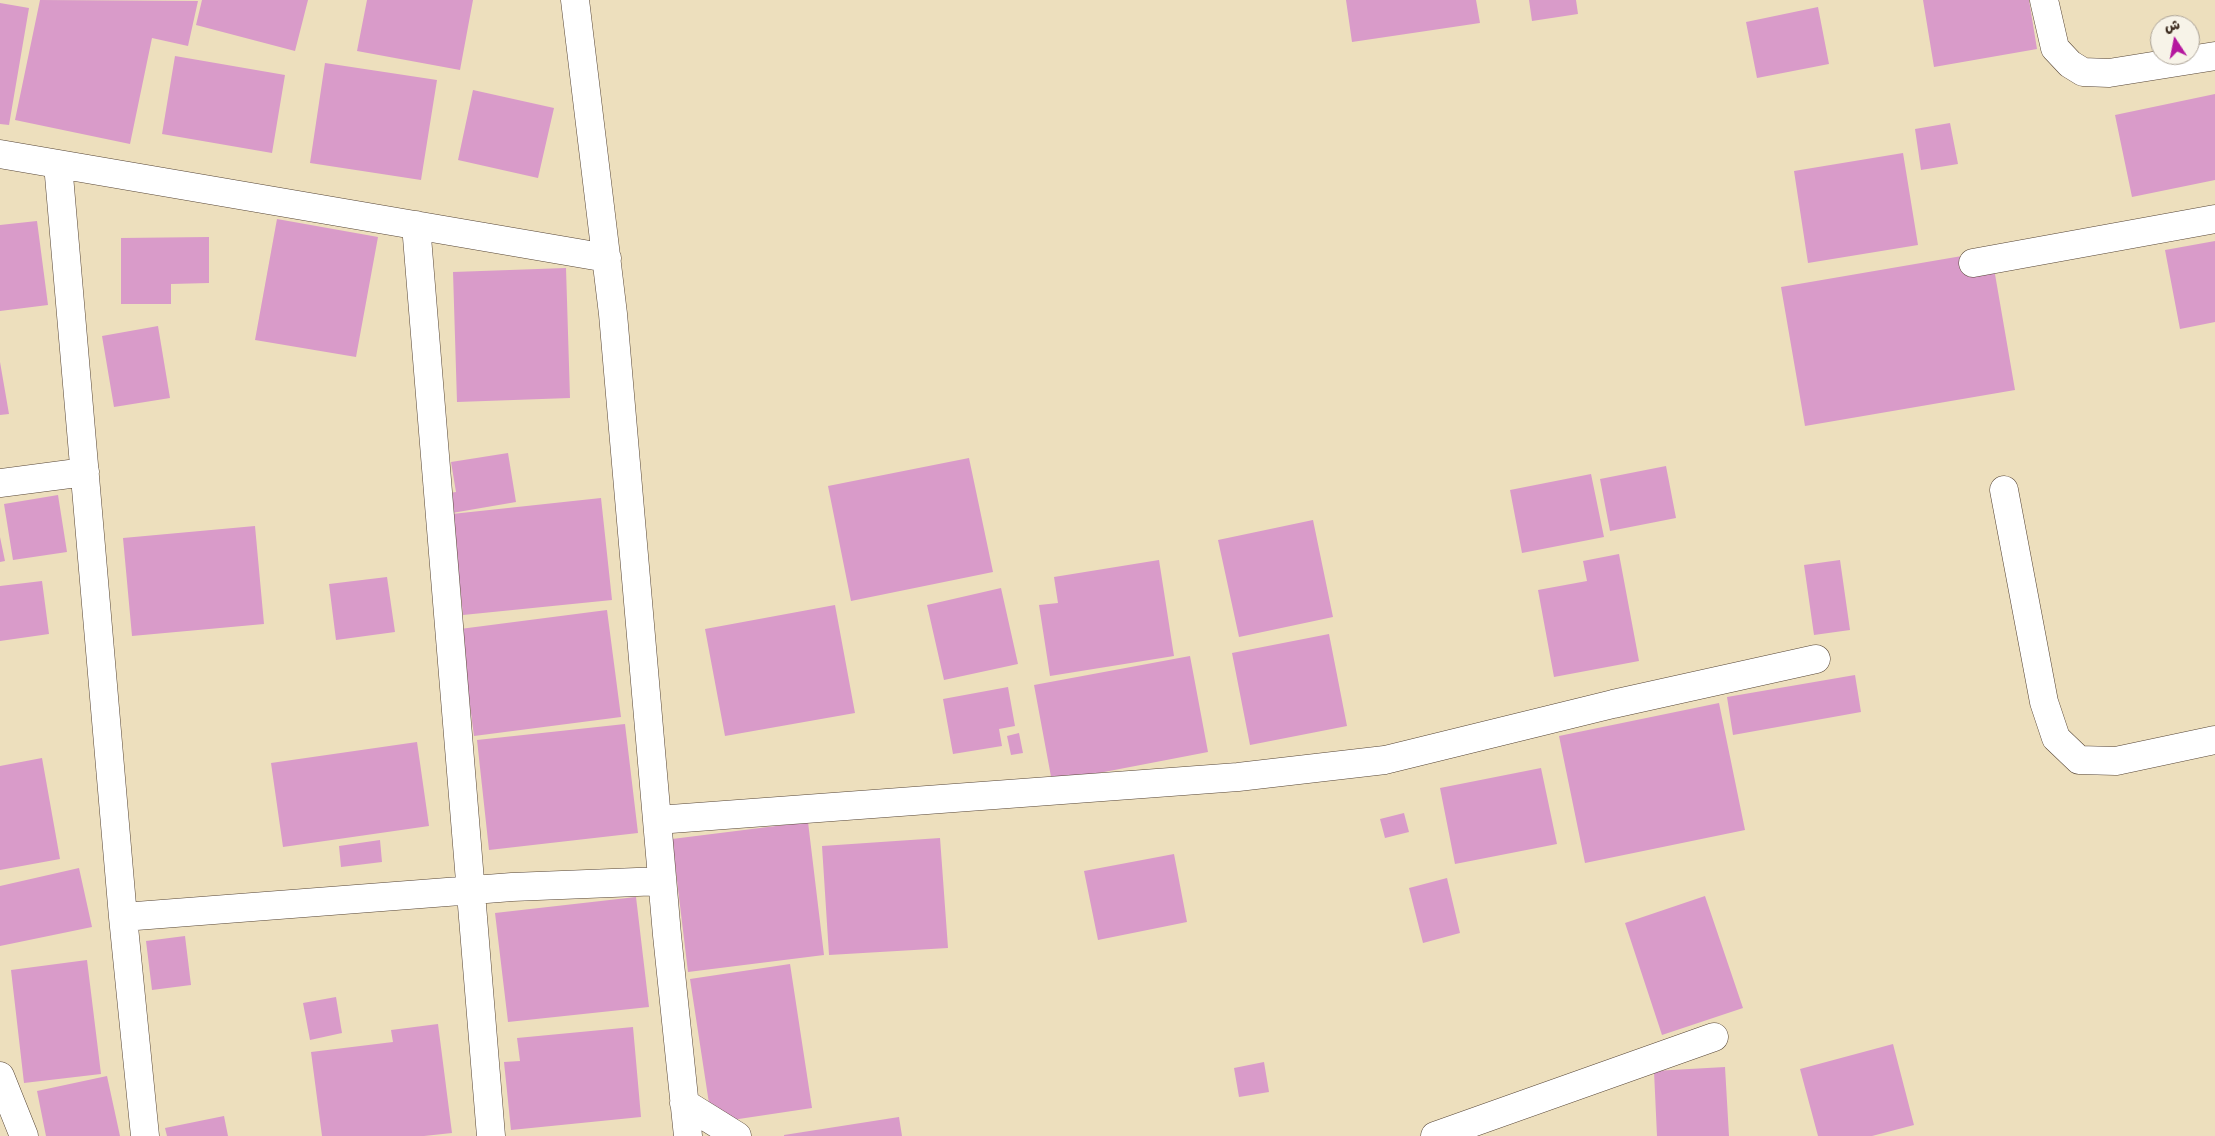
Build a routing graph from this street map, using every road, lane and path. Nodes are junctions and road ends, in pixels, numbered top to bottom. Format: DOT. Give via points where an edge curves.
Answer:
graph roads {
  1 [pos="575,0"];
  2 [pos="2044,0"];
  3 [pos="2215,56"];
  4 [pos="0,154"];
  5 [pos="58,164"];
  6 [pos="2215,219"];
  7 [pos="416,225"];
  8 [pos="607,258"];
  9 [pos="1973,263"];
  10 [pos="85,472"];
  11 [pos="0,483"];
  12 [pos="2004,490"];
  13 [pos="1816,659"];
  14 [pos="2215,740"];
  15 [pos="657,820"];
  16 [pos="662,881"];
  17 [pos="471,890"];
  18 [pos="122,917"];
  19 [pos="1714,1037"];
  20 [pos="0,1076"];
  21 [pos="684,1103"];
  22 [pos="24,1136"];
  23 [pos="145,1136"];
  24 [pos="491,1136"];
  25 [pos="688,1136"];
  26 [pos="737,1136"];
  27 [pos="1435,1136"];
  1 -- 8 [label="street"];
  2 -- 3 [label="street" via="2056,48 2070,64 2083,72 2109,73"];
  4 -- 5 [label="street"];
  5 -- 7 [label="street"];
  5 -- 10 [label="street"];
  6 -- 9 [label="street"];
  7 -- 8 [label="street"];
  7 -- 17 [label="street"];
  8 -- 15 [label="street"];
  10 -- 11 [label="street"];
  10 -- 18 [label="street"];
  12 -- 14 [label="street" via="2044,702 2056,738 2079,760 2116,761"];
  13 -- 15 [label="street" via="1613,704 1385,760 1238,777"];
  15 -- 16 [label="street"];
  16 -- 17 [label="street"];
  16 -- 21 [label="street"];
  17 -- 18 [label="street"];
  17 -- 24 [label="street"];
  18 -- 23 [label="street"];
  19 -- 27 [label="street"];
  20 -- 22 [label="street"];
  21 -- 25 [label="street"];
  21 -- 26 [label="street"];
}
